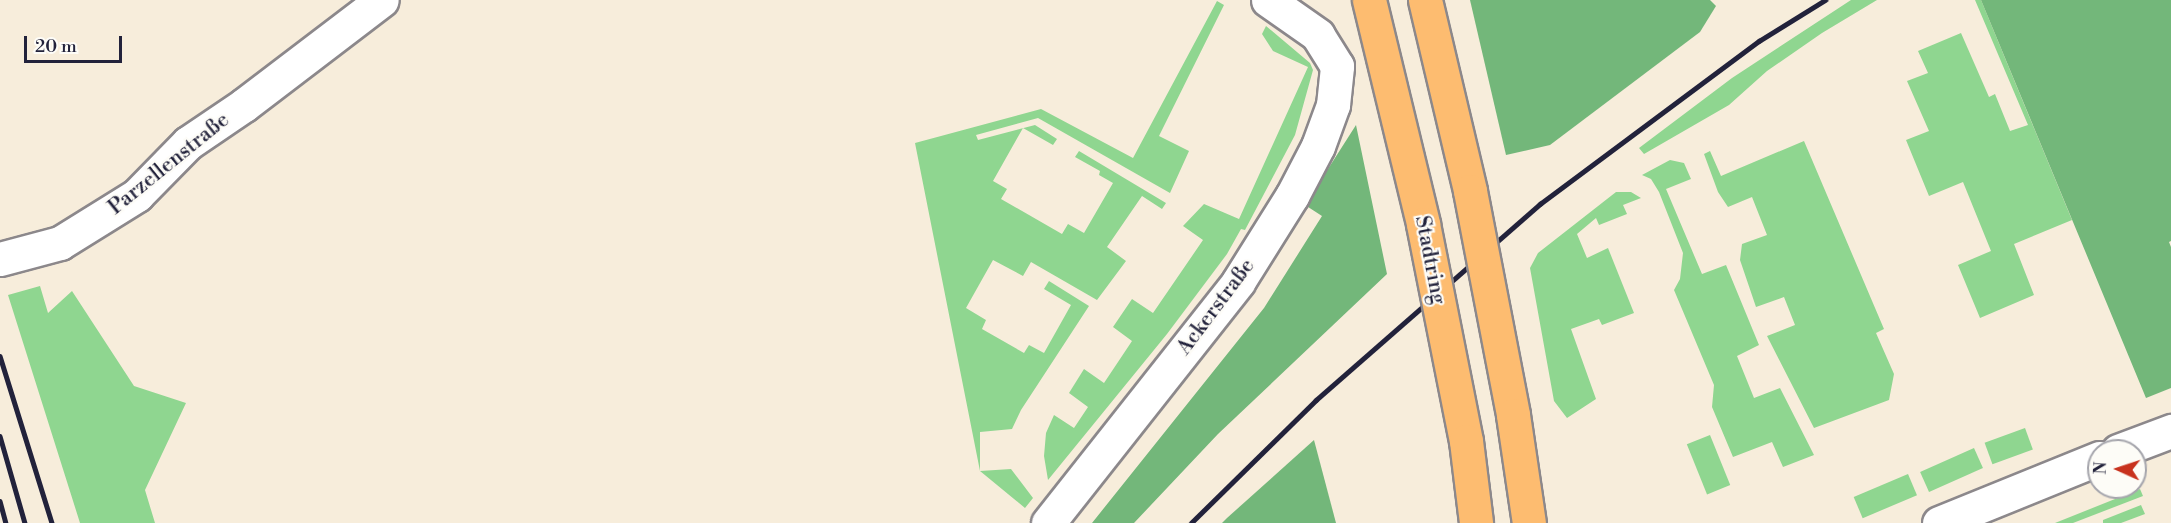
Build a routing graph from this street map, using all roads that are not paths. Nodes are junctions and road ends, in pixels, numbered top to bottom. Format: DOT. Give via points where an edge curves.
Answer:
graph roads {
  1 [pos="382,0"];
  2 [pos="1268,0"];
  3 [pos="1369,0"];
  4 [pos="1425,0"];
  5 [pos="0,259"];
  6 [pos="2171,431"];
  7 [pos="2147,440"];
  8 [pos="2087,463"];
  9 [pos="1048,523"];
  10 [pos="1476,523"];
  11 [pos="1529,523"];
  12 [pos="1939,523"];
  1 -- 5 [label="street, Parzellenstraße" via="188,143 137,195 60,243"];
  2 -- 9 [label="street, Ackerstraße" via="1318,35 1337,66 1333,105 1318,146 1238,282"];
  3 -- 10 [label="main road, Stadtring, bridge" via="1424,224 1466,441"];
  4 -- 11 [label="main road, bridge" via="1470,191 1513,415"];
  6 -- 7 [label="street"];
  8 -- 12 [label="street"];
}
